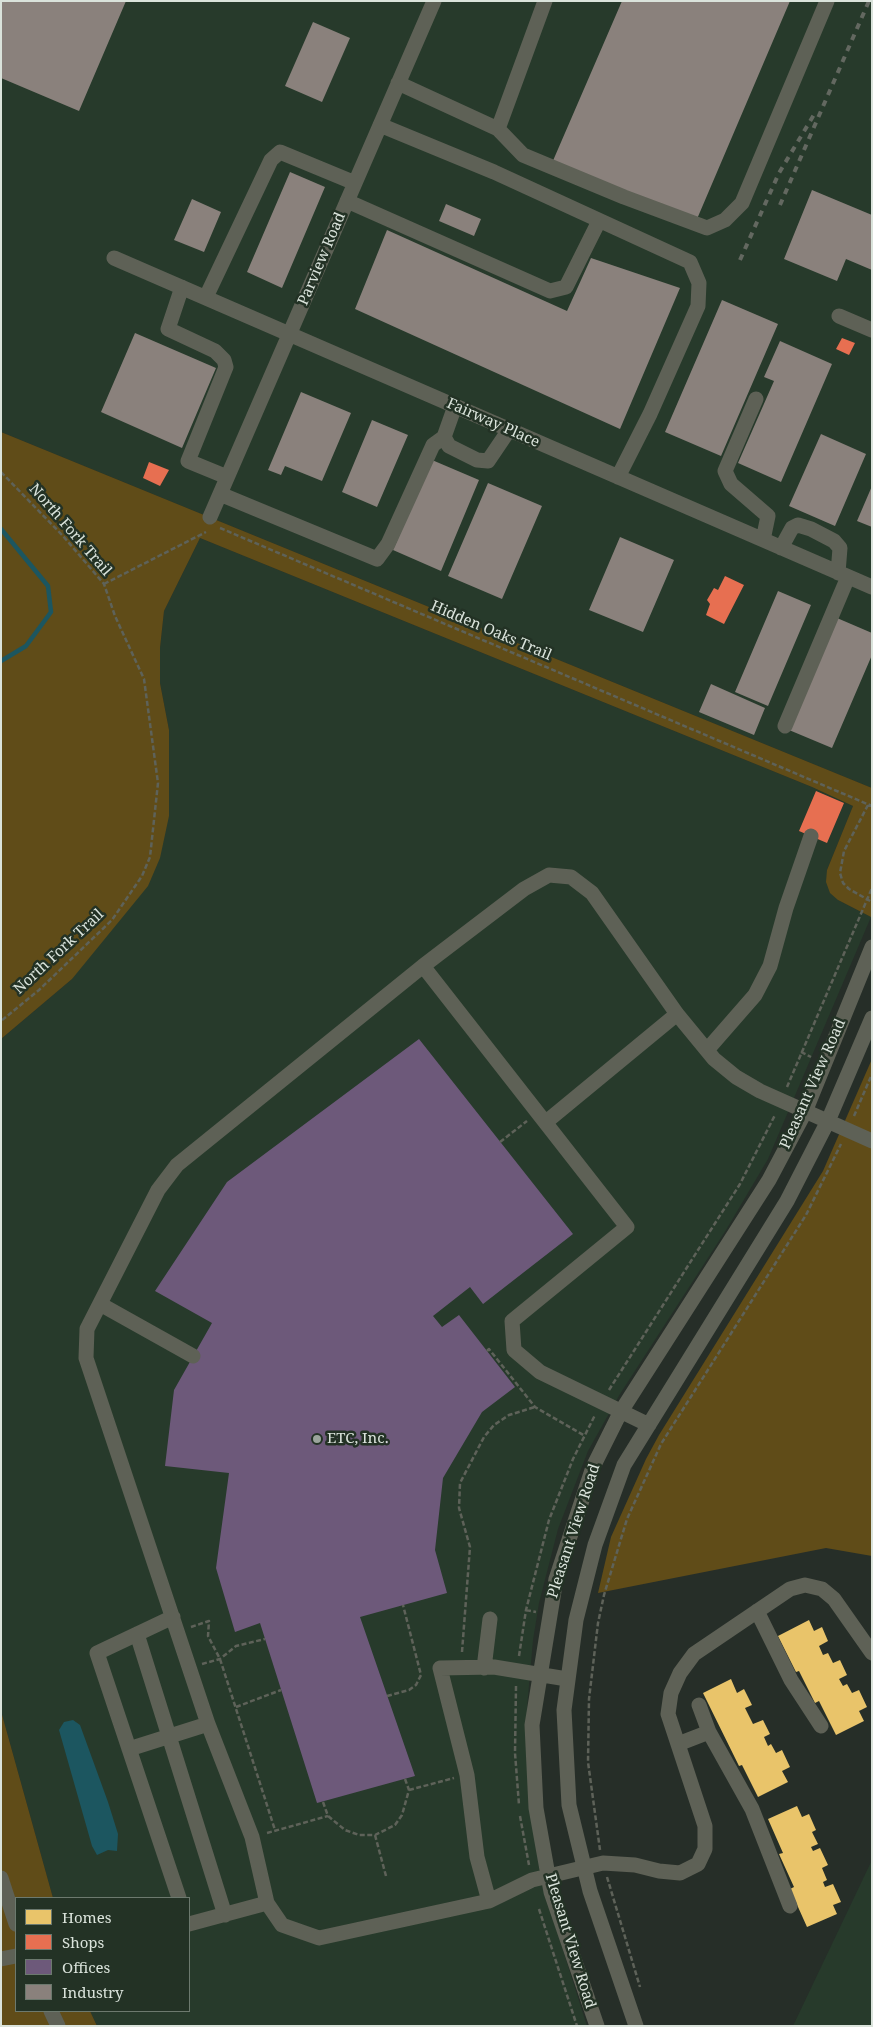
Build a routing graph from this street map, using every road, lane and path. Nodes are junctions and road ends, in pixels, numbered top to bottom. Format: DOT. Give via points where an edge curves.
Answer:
graph roads {
  1 [pos="546,1"];
  2 [pos="827,1"];
  3 [pos="430,2"];
  4 [pos="398,84"];
  5 [pos="380,124"];
  6 [pos="498,129"];
  7 [pos="355,183"];
  8 [pos="347,201"];
  9 [pos="599,221"];
  10 [pos="114,258"];
  11 [pos="182,287"];
  12 [pos="206,297"];
  13 [pos="839,316"];
  14 [pos="872,330"];
  15 [pos="290,334"];
  16 [pos="756,400"];
  17 [pos="456,406"];
  18 [pos="509,430"];
  19 [pos="444,437"];
  20 [pos="1,472"];
  21 [pos="227,477"];
  22 [pos="618,477"];
  23 [pos="220,494"];
  24 [pos="212,525"];
  25 [pos="763,540"];
  26 [pos="781,548"];
  27 [pos="843,575"];
  28 [pos="104,584"];
  29 [pos="872,587"];
  30 [pos="785,726"];
  31 [pos="868,805"];
  32 [pos="872,806"];
  33 [pos="811,836"];
  34 [pos="872,902"];
  35 [pos="872,947"];
  36 [pos="423,966"];
  37 [pos="677,1014"];
  38 [pos="872,1018"];
  39 [pos="1,1021"];
  40 [pos="707,1050"];
  41 [pos="872,1074"];
  42 [pos="804,1112"];
  43 [pos="542,1117"];
  44 [pos="828,1121"];
  45 [pos="847,1130"];
  46 [pos="872,1141"];
  47 [pos="500,1142"];
  48 [pos="100,1304"];
  49 [pos="487,1351"];
  50 [pos="193,1356"];
  51 [pos="535,1407"];
  52 [pos="620,1413"];
  53 [pos="649,1425"];
  54 [pos="585,1436"];
  55 [pos="403,1605"];
  56 [pos="757,1611"];
  57 [pos="490,1619"];
  58 [pos="175,1624"];
  59 [pos="138,1634"];
  60 [pos="265,1638"];
  61 [pos="872,1653"];
  62 [pos="462,1654"];
  63 [pos="220,1658"];
  64 [pos="190,1668"];
  65 [pos="484,1668"];
  66 [pos="540,1674"];
  67 [pos="567,1680"];
  68 [pos="281,1690"];
  69 [pos="387,1696"];
  70 [pos="699,1705"];
  71 [pos="235,1707"];
  72 [pos="208,1724"];
  73 [pos="821,1726"];
  74 [pos="708,1732"];
  75 [pos="169,1737"];
  76 [pos="678,1744"];
  77 [pos="129,1749"];
  78 [pos="467,1775"];
  79 [pos="405,1779"];
  80 [pos="409,1790"];
  81 [pos="323,1802"];
  82 [pos="328,1816"];
  83 [pos="275,1830"];
  84 [pos="375,1835"];
  85 [pos="252,1837"];
  86 [pos="603,1863"];
  87 [pos="584,1868"];
  88 [pos="386,1876"];
  89 [pos="548,1876"];
  90 [pos="1,1878"];
  91 [pos="179,1897"];
  92 [pos="488,1901"];
  93 [pos="267,1903"];
  94 [pos="790,1906"];
  95 [pos="6,1909"];
  96 [pos="225,1915"];
  97 [pos="15,1922"];
  98 [pos="190,1924"];
  99 [pos="15,1956"];
  100 [pos="1,1959"];
  101 [pos="641,1989"];
  102 [pos="51,2012"];
  103 [pos="58,2026"];
  104 [pos="597,2026"];
  105 [pos="636,2026"];
  1 -- 6 [label="street"];
  2 -- 6 [label="street" via="742,202 725,220 707,228 523,155"];
  3 -- 4 [label="street, Parview Road"];
  4 -- 5 [label="street, Parview Road"];
  4 -- 6 [label="street"];
  5 -- 7 [label="street, Parview Road"];
  5 -- 9 [label="street"];
  7 -- 8 [label="street, Parview Road"];
  7 -- 12 [label="street" via="280,152 271,160"];
  8 -- 9 [label="street" via="550,291 566,287"];
  8 -- 15 [label="street, Parview Road"];
  9 -- 22 [label="street" via="690,262 699,284 698,306"];
  10 -- 11 [label="street, Fairway Place"];
  11 -- 12 [label="street, Fairway Place"];
  11 -- 21 [label="street" via="168,329 215,351 226,367 188,460"];
  12 -- 15 [label="street, Fairway Place"];
  13 -- 14 [label="street"];
  15 -- 17 [label="street, Fairway Place"];
  15 -- 21 [label="street, Parview Road"];
  16 -- 25 [label="street" via="725,471 732,484 768,516"];
  17 -- 18 [label="street, Fairway Place"];
  17 -- 19 [label="street"];
  18 -- 19 [label="street" via="488,461 477,460 449,446"];
  18 -- 22 [label="street, Fairway Place"];
  19 -- 23 [label="street" via="433,445 388,544 377,559"];
  20 -- 28 [label="path, North Fork Trail"];
  21 -- 23 [label="street, Parview Road"];
  22 -- 25 [label="street, Fairway Place"];
  23 -- 24 [label="street, Parview Road"];
  24 -- 28 [label="path"];
  24 -- 31 [label="path, Hidden Oaks Trail"];
  25 -- 26 [label="street, Fairway Place"];
  26 -- 27 [label="street, Fairway Place"];
  26 -- 27 [label="street" via="792,528 798,525 811,529 834,541 840,548"];
  27 -- 29 [label="street, Fairway Place"];
  27 -- 30 [label="street"];
  28 -- 39 [label="path, North Fork Trail" via="144,679 158,783 150,857 142,876 112,920 39,990"];
  31 -- 32 [label="path, Hidden Oaks Trail"];
  31 -- 34 [label="path" via="844,851 840,873 849,889"];
  33 -- 40 [label="street" via="770,966 755,995"];
  35 -- 42 [label="street, Pleasant View Road"];
  36 -- 37 [label="street" via="524,889 549,875 571,877 592,893"];
  36 -- 43 [label="street"];
  36 -- 48 [label="street" via="177,1165 158,1190"];
  37 -- 40 [label="street"];
  37 -- 43 [label="street"];
  38 -- 44 [label="street, Pleasant View Road"];
  40 -- 42 [label="street" via="736,1077"];
  41 -- 45 [label="path"];
  42 -- 44 [label="street"];
  42 -- 52 [label="street, Pleasant View Road" via="770,1180"];
  43 -- 47 [label="path"];
  43 -- 52 [label="street" via="627,1227 512,1321 514,1350 540,1372"];
  44 -- 45 [label="street"];
  44 -- 53 [label="street, Pleasant View Road" via="787,1201"];
  45 -- 46 [label="street"];
  45 -- 86 [label="path" via="820,1191 661,1444 624,1528 598,1623 589,1699 588,1762"];
  48 -- 50 [label="street"];
  48 -- 58 [label="street" via="87,1329 86,1358"];
  49 -- 51 [label="path" via="489,1349"];
  51 -- 54 [label="path"];
  51 -- 62 [label="path" via="510,1415 494,1425 484,1437 460,1483 460,1508 470,1547"];
  52 -- 53 [label="street"];
  52 -- 66 [label="street, Pleasant View Road" via="593,1467 556,1579"];
  53 -- 67 [label="street, Pleasant View Road" via="624,1465 595,1545 576,1620"];
  55 -- 69 [label="path" via="421,1675 409,1690"];
  56 -- 61 [label="street" via="790,1589 805,1585 822,1589 834,1599"];
  56 -- 73 [label="street" via="790,1680"];
  56 -- 76 [label="street" via="694,1654 680,1673 671,1693 668,1714"];
  57 -- 65 [label="street"];
  58 -- 59 [label="street"];
  58 -- 63 [label="path" via="209,1622 208,1636"];
  58 -- 64 [label="street"];
  59 -- 75 [label="street"];
  59 -- 77 [label="street" via="97,1652"];
  60 -- 63 [label="path" via="236,1646"];
  63 -- 64 [label="path"];
  63 -- 71 [label="path"];
  64 -- 72 [label="street"];
  65 -- 66 [label="street"];
  65 -- 78 [label="street" via="440,1668"];
  66 -- 67 [label="street"];
  66 -- 89 [label="street, Pleasant View Road" via="532,1725 536,1808"];
  67 -- 87 [label="street, Pleasant View Road" via="564,1710 568,1805"];
  68 -- 71 [label="path"];
  70 -- 74 [label="street"];
  71 -- 83 [label="path"];
  72 -- 75 [label="street"];
  72 -- 85 [label="street"];
  74 -- 76 [label="street"];
  74 -- 94 [label="street" via="752,1808"];
  75 -- 77 [label="street"];
  75 -- 96 [label="street"];
  76 -- 86 [label="street" via="705,1826 705,1850 698,1864 680,1873"];
  77 -- 91 [label="street"];
  78 -- 80 [label="path"];
  78 -- 92 [label="street" via="477,1857"];
  79 -- 80 [label="path"];
  80 -- 84 [label="path" via="402,1815 395,1825"];
  81 -- 82 [label="path"];
  82 -- 83 [label="path"];
  82 -- 84 [label="path" via="345,1830 359,1835"];
  83 -- 85 [label="path"];
  84 -- 88 [label="path"];
  85 -- 93 [label="street"];
  86 -- 87 [label="street"];
  86 -- 101 [label="path"];
  87 -- 89 [label="street"];
  87 -- 105 [label="street, Pleasant View Road"];
  89 -- 92 [label="street"];
  89 -- 104 [label="street, Pleasant View Road"];
  90 -- 95 [label="street"];
  92 -- 93 [label="street" via="320,1938 282,1925"];
  93 -- 96 [label="street"];
  95 -- 97 [label="street"];
  96 -- 98 [label="street"];
  99 -- 100 [label="street"];
  102 -- 103 [label="street"];
}
